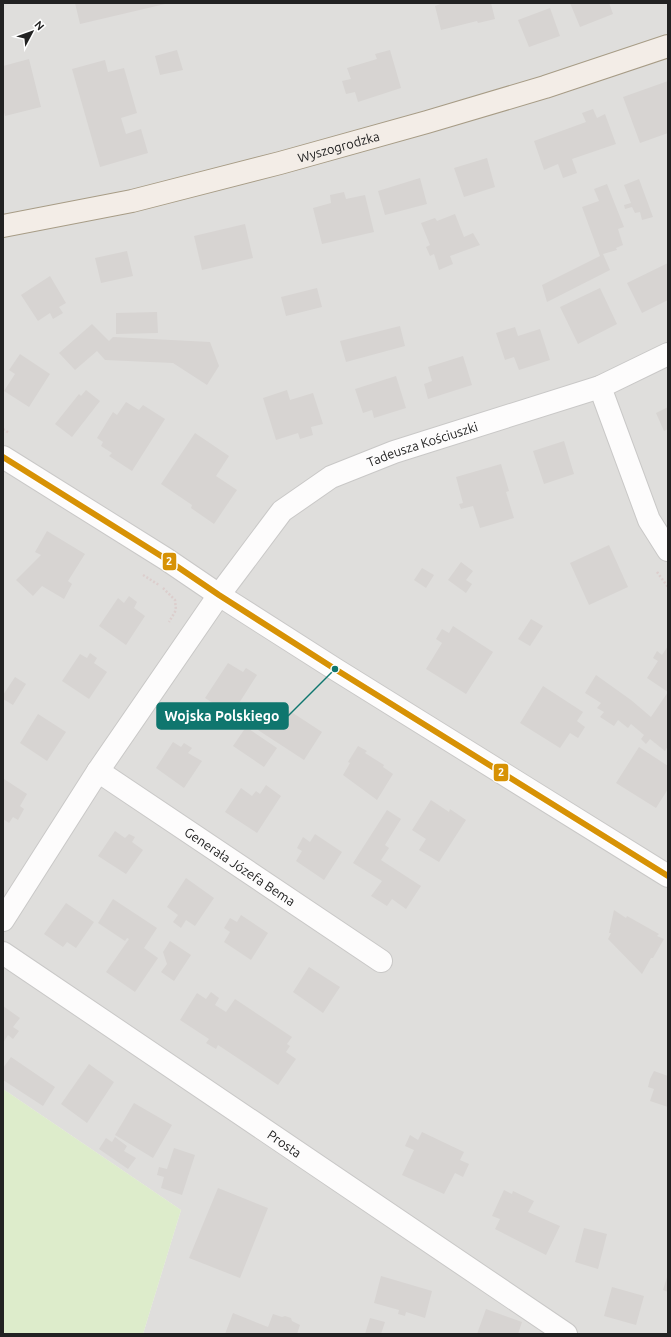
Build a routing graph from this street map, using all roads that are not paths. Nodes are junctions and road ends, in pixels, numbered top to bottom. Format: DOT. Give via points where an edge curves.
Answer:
graph roads {
  1 [pos="668,46"];
  2 [pos="3,226"];
  3 [pos="668,354"];
  4 [pos="600,387"];
  5 [pos="3,457"];
  6 [pos="668,550"];
  7 [pos="219,595"];
  8 [pos="98,771"];
  9 [pos="668,876"];
  10 [pos="3,920"];
  11 [pos="3,953"];
  12 [pos="381,961"];
  13 [pos="566,1334"];
  1 -- 2 [label="main road, Wyszogrodzka" via="545,87 287,161 132,201"];
  3 -- 4 [label="street, Tadeusza Kościuszki"];
  4 -- 6 [label="street" via="649,520"];
  4 -- 7 [label="street, Tadeusza Kościuszki" via="394,452 331,477 282,511"];
  5 -- 7 [label="street"];
  7 -- 8 [label="street, Tadeusza Kościuszki"];
  7 -- 9 [label="street"];
  8 -- 10 [label="street, Tadeusza Kościuszki"];
  8 -- 12 [label="street, Generała Józefa Bema"];
  11 -- 13 [label="street, Prosta"];
}
